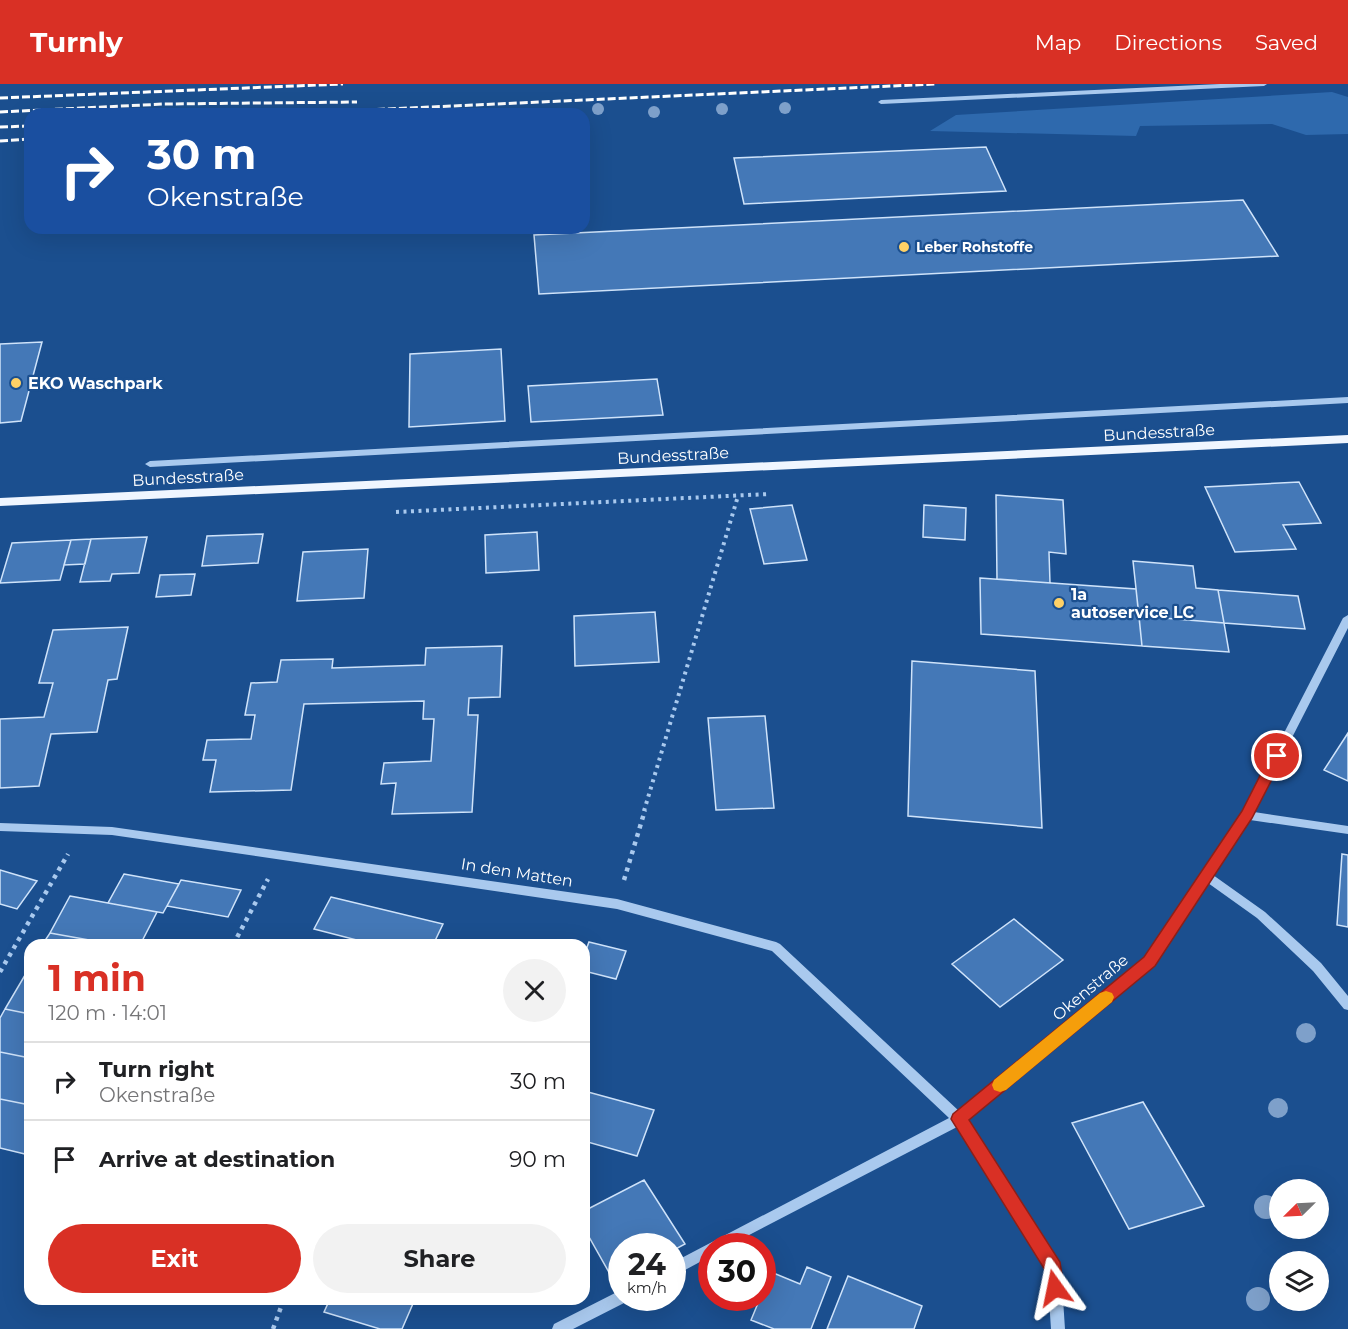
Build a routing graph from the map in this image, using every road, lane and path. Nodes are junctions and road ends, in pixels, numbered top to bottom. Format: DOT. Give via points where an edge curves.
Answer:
graph roads {
  1 [pos="1264,84"];
  2 [pos="881,102"];
  3 [pos="1348,400"];
  4 [pos="1348,439"];
  5 [pos="150,464"];
  6 [pos="743,468"];
  7 [pos="0,502"];
  8 [pos="1348,618"];
  9 [pos="1247,814"];
  10 [pos="0,827"];
  11 [pos="82,830"];
  12 [pos="1348,830"];
  13 [pos="281,854"];
  14 [pos="1206,876"];
  15 [pos="617,903"];
  16 [pos="236,939"];
  17 [pos="0,972"];
  18 [pos="1348,1005"];
  19 [pos="959,1119"];
  20 [pos="741,1233"];
  21 [pos="608,1304"];
  22 [pos="282,1305"];
  23 [pos="273,1329"];
  24 [pos="559,1329"];
  25 [pos="1058,1329"];
  1 -- 2 [label="street"];
  3 -- 5 [label="street"];
  4 -- 6 [label="main road, Bundesstraße"];
  6 -- 7 [label="main road, Bundesstraße"];
  6 -- 15 [label="path"];
  8 -- 9 [label="street, Okenstraße"];
  9 -- 12 [label="street"];
  9 -- 14 [label="street, Okenstraße"];
  10 -- 11 [label="street, In den Matten"];
  11 -- 13 [label="street, In den Matten"];
  11 -- 17 [label="path"];
  13 -- 15 [label="street, In den Matten"];
  13 -- 16 [label="path"];
  14 -- 18 [label="street" via="1261,915 1317,968"];
  14 -- 19 [label="street, Okenstraße" via="1150,961"];
  15 -- 19 [label="street, In den Matten" via="776,947"];
  19 -- 20 [label="street, Okenstraße"];
  19 -- 25 [label="street, In den Matten" via="1054,1268"];
  21 -- 24 [label="street"];
  22 -- 23 [label="path"];
}
